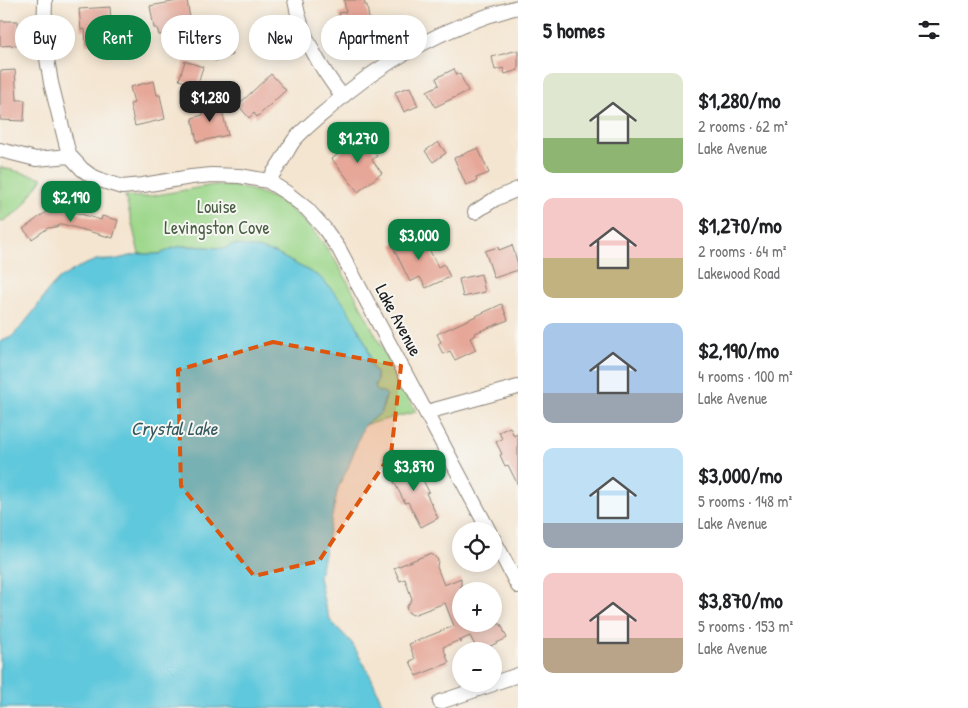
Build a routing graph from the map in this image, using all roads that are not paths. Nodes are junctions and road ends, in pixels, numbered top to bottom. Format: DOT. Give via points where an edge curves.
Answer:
graph roads {
  1 [pos="45,0"];
  2 [pos="295,0"];
  3 [pos="518,7"];
  4 [pos="342,96"];
  5 [pos="0,150"];
  6 [pos="70,156"];
  7 [pos="268,181"];
  8 [pos="518,189"];
  9 [pos="475,212"];
  10 [pos="518,388"];
  11 [pos="427,412"];
  12 [pos="484,522"];
  13 [pos="502,555"];
  14 [pos="518,586"];
  15 [pos="518,675"];
  16 [pos="502,681"];
  17 [pos="469,692"];
  18 [pos="440,702"];
  1 -- 6 [label="street" via="44,40 48,65"];
  2 -- 4 [label="street" via="304,34 328,78"];
  3 -- 4 [label="street" via="458,26 427,41 394,59"];
  4 -- 7 [label="street" via="295,139"];
  5 -- 6 [label="street" via="36,159"];
  6 -- 7 [label="street, Lake Avenue" via="90,175 122,186 143,186 212,174"];
  7 -- 11 [label="street, Lake Avenue" via="307,210 339,249"];
  8 -- 9 [label="street"];
  10 -- 11 [label="street"];
  11 -- 12 [label="street, Lake Avenue"];
  13 -- 14 [label="street"];
  15 -- 16 [label="street"];
  17 -- 18 [label="street"];
}
